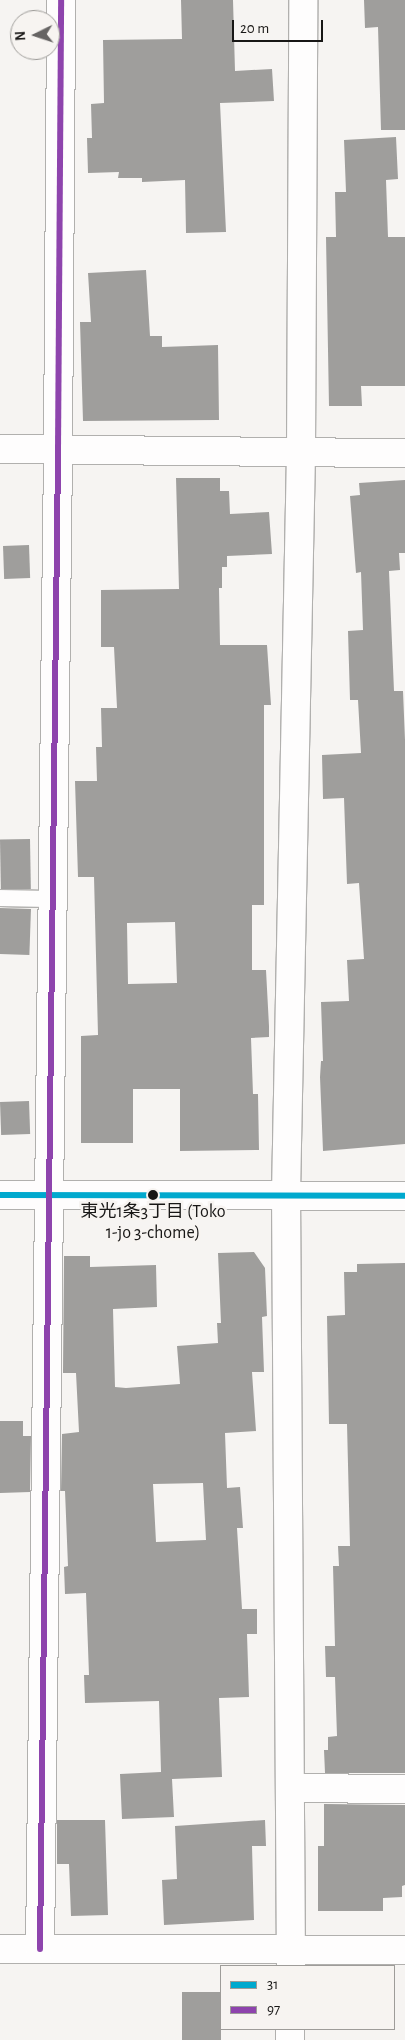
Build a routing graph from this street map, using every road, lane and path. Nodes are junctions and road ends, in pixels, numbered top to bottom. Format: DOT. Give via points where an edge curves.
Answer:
graph roads {
  1 [pos="61,0"];
  2 [pos="303,0"];
  3 [pos="0,450"];
  4 [pos="58,450"];
  5 [pos="301,451"];
  6 [pos="405,453"];
  7 [pos="0,898"];
  8 [pos="53,898"];
  9 [pos="286,1194"];
  10 [pos="0,1195"];
  11 [pos="50,1195"];
  12 [pos="405,1196"];
  13 [pos="290,1788"];
  14 [pos="405,1789"];
  15 [pos="0,1949"];
  16 [pos="40,1950"];
  17 [pos="405,1950"];
  18 [pos="291,1958"];
  1 -- 4 [label="street"];
  2 -- 5 [label="street"];
  3 -- 4 [label="street"];
  4 -- 5 [label="street"];
  4 -- 8 [label="street"];
  5 -- 6 [label="street"];
  5 -- 9 [label="street"];
  7 -- 8 [label="lane"];
  8 -- 11 [label="street"];
  9 -- 11 [label="street"];
  9 -- 12 [label="street"];
  9 -- 13 [label="street"];
  10 -- 11 [label="street"];
  11 -- 16 [label="street"];
  13 -- 14 [label="street"];
  13 -- 18 [label="street"];
  15 -- 16 [label="street"];
  16 -- 18 [label="street"];
  17 -- 18 [label="street"];
}
